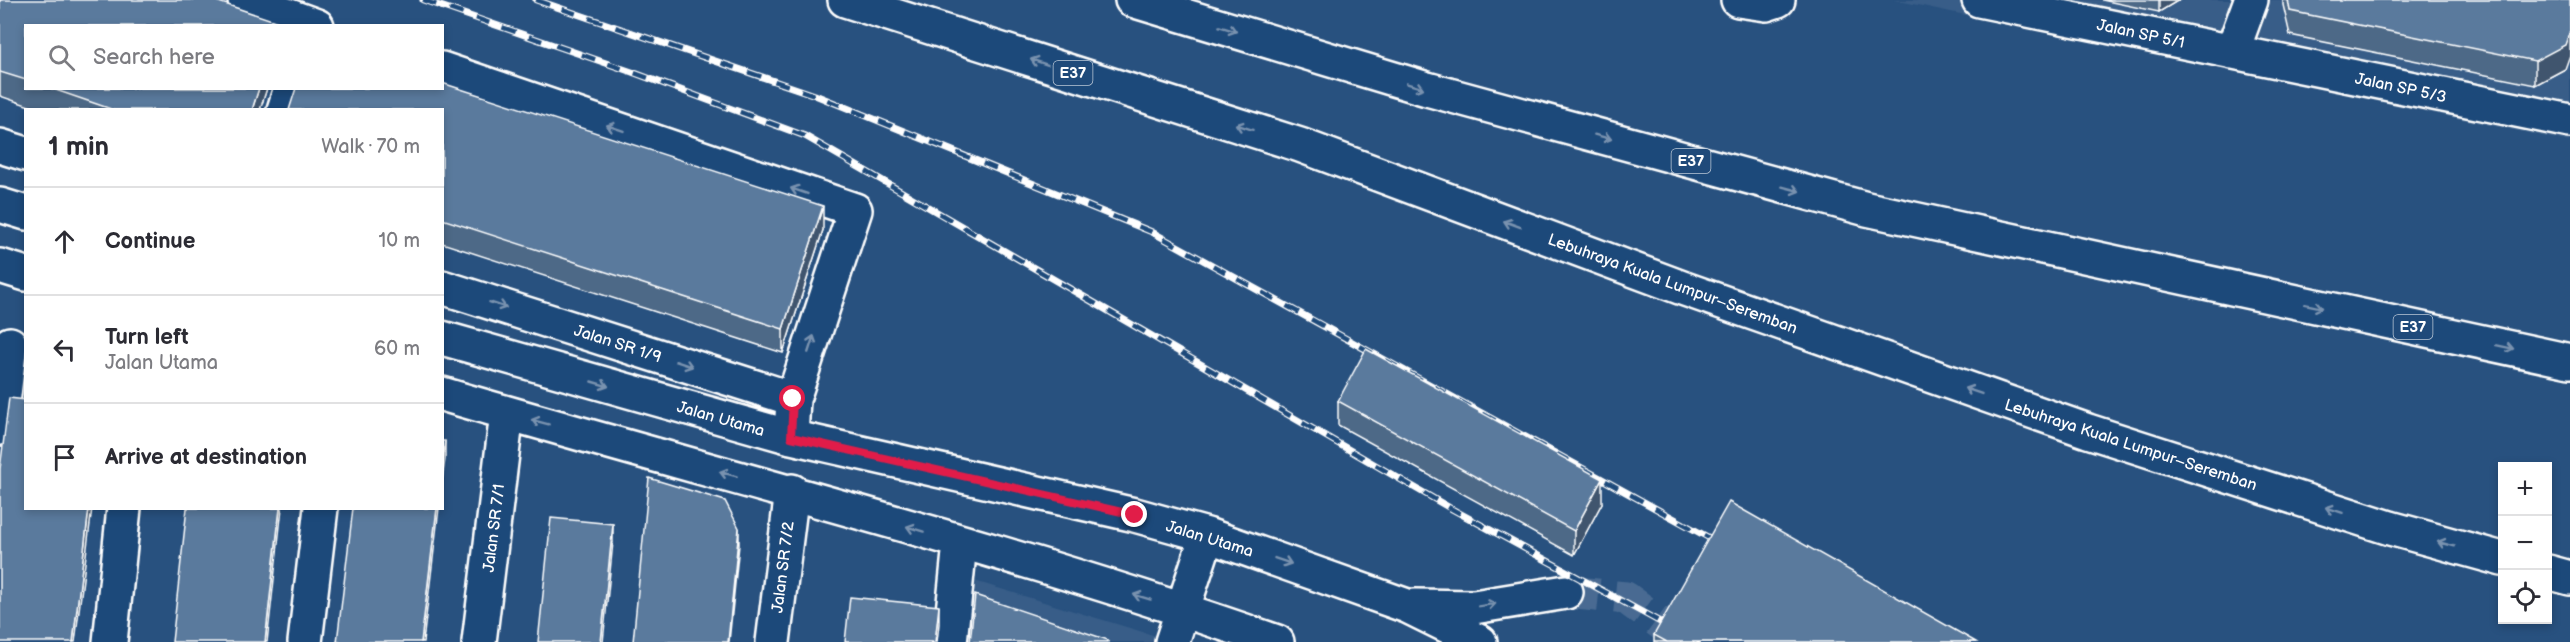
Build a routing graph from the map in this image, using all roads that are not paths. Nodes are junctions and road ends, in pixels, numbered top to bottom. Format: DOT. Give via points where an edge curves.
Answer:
graph roads {
  1 [pos="245,0"];
  2 [pos="846,0"];
  3 [pos="1132,0"];
  4 [pos="1738,0"];
  5 [pos="1778,0"];
  6 [pos="1979,0"];
  7 [pos="2251,0"];
  8 [pos="1171,8"];
  9 [pos="311,24"];
  10 [pos="2232,52"];
  11 [pos="444,70"];
  12 [pos="290,90"];
  13 [pos="285,108"];
  14 [pos="2570,122"];
  15 [pos="0,146"];
  16 [pos="24,153"];
  17 [pos="0,205"];
  18 [pos="24,212"];
  19 [pos="0,266"];
  20 [pos="24,273"];
  21 [pos="444,288"];
  22 [pos="444,339"];
  23 [pos="12,345"];
  24 [pos="2570,361"];
  25 [pos="444,395"];
  26 [pos="793,399"];
  27 [pos="507,413"];
  28 [pos="0,428"];
  29 [pos="791,437"];
  30 [pos="792,491"];
  31 [pos="124,510"];
  32 [pos="321,510"];
  33 [pos="1207,535"];
  34 [pos="960,543"];
  35 [pos="2498,558"];
  36 [pos="2552,573"];
  37 [pos="2570,578"];
  38 [pos="1566,592"];
  39 [pos="1407,606"];
  40 [pos="1182,609"];
  41 [pos="110,642"];
  42 [pos="305,642"];
  43 [pos="479,642"];
  44 [pos="773,642"];
  45 [pos="950,642"];
  46 [pos="1172,642"];
  47 [pos="1278,642"];
  48 [pos="1480,642"];
  1 -- 9 [label="main road"];
  35 -- 2 [label="main road, Lebuhraya Kuala Lumpur–Seremban / E37, one-way" via="2390,528 2088,431 1685,289 1300,145"];
  3 -- 8 [label="main road, E37"];
  4 -- 5 [label="main road" via="1766,4"];
  6 -- 10 [label="main road, Jalan SP 5/1"];
  7 -- 10 [label="main road"];
  8 -- 24 [label="main road, E37, one-way" via="1427,89 1867,209"];
  10 -- 14 [label="main road, Jalan SP 5/3"];
  26 -- 11 [label="main road, one-way" via="855,210"];
  12 -- 13 [label="main road"];
  15 -- 16 [label="main road"];
  17 -- 18 [label="main road"];
  19 -- 20 [label="main road"];
  21 -- 26 [label="main road, Jalan SR 1/9, one-way"];
  22 -- 29 [label="main road, Jalan Utama, one-way"];
  23 -- 28 [label="main road"];
  25 -- 27 [label="main road"];
  26 -- 29 [label="main road"];
  30 -- 27 [label="main road, one-way"];
  27 -- 43 [label="main road, Jalan SR 7/1"];
  29 -- 33 [label="main road, Jalan Utama"];
  34 -- 30 [label="main road, one-way"];
  30 -- 44 [label="main road, Jalan SR 7/2"];
  31 -- 41 [label="main road"];
  32 -- 42 [label="main road"];
  33 -- 39 [label="main road, Jalan Utama, one-way"];
  33 -- 40 [label="main road"];
  40 -- 34 [label="main road, one-way"];
  34 -- 45 [label="main road"];
  36 -- 37 [label="main road"];
  39 -- 38 [label="main road, one-way" via="1474,607"];
  39 -- 48 [label="main road, Jalan Utama"];
  40 -- 46 [label="main road"];
  40 -- 47 [label="main road"];
}
